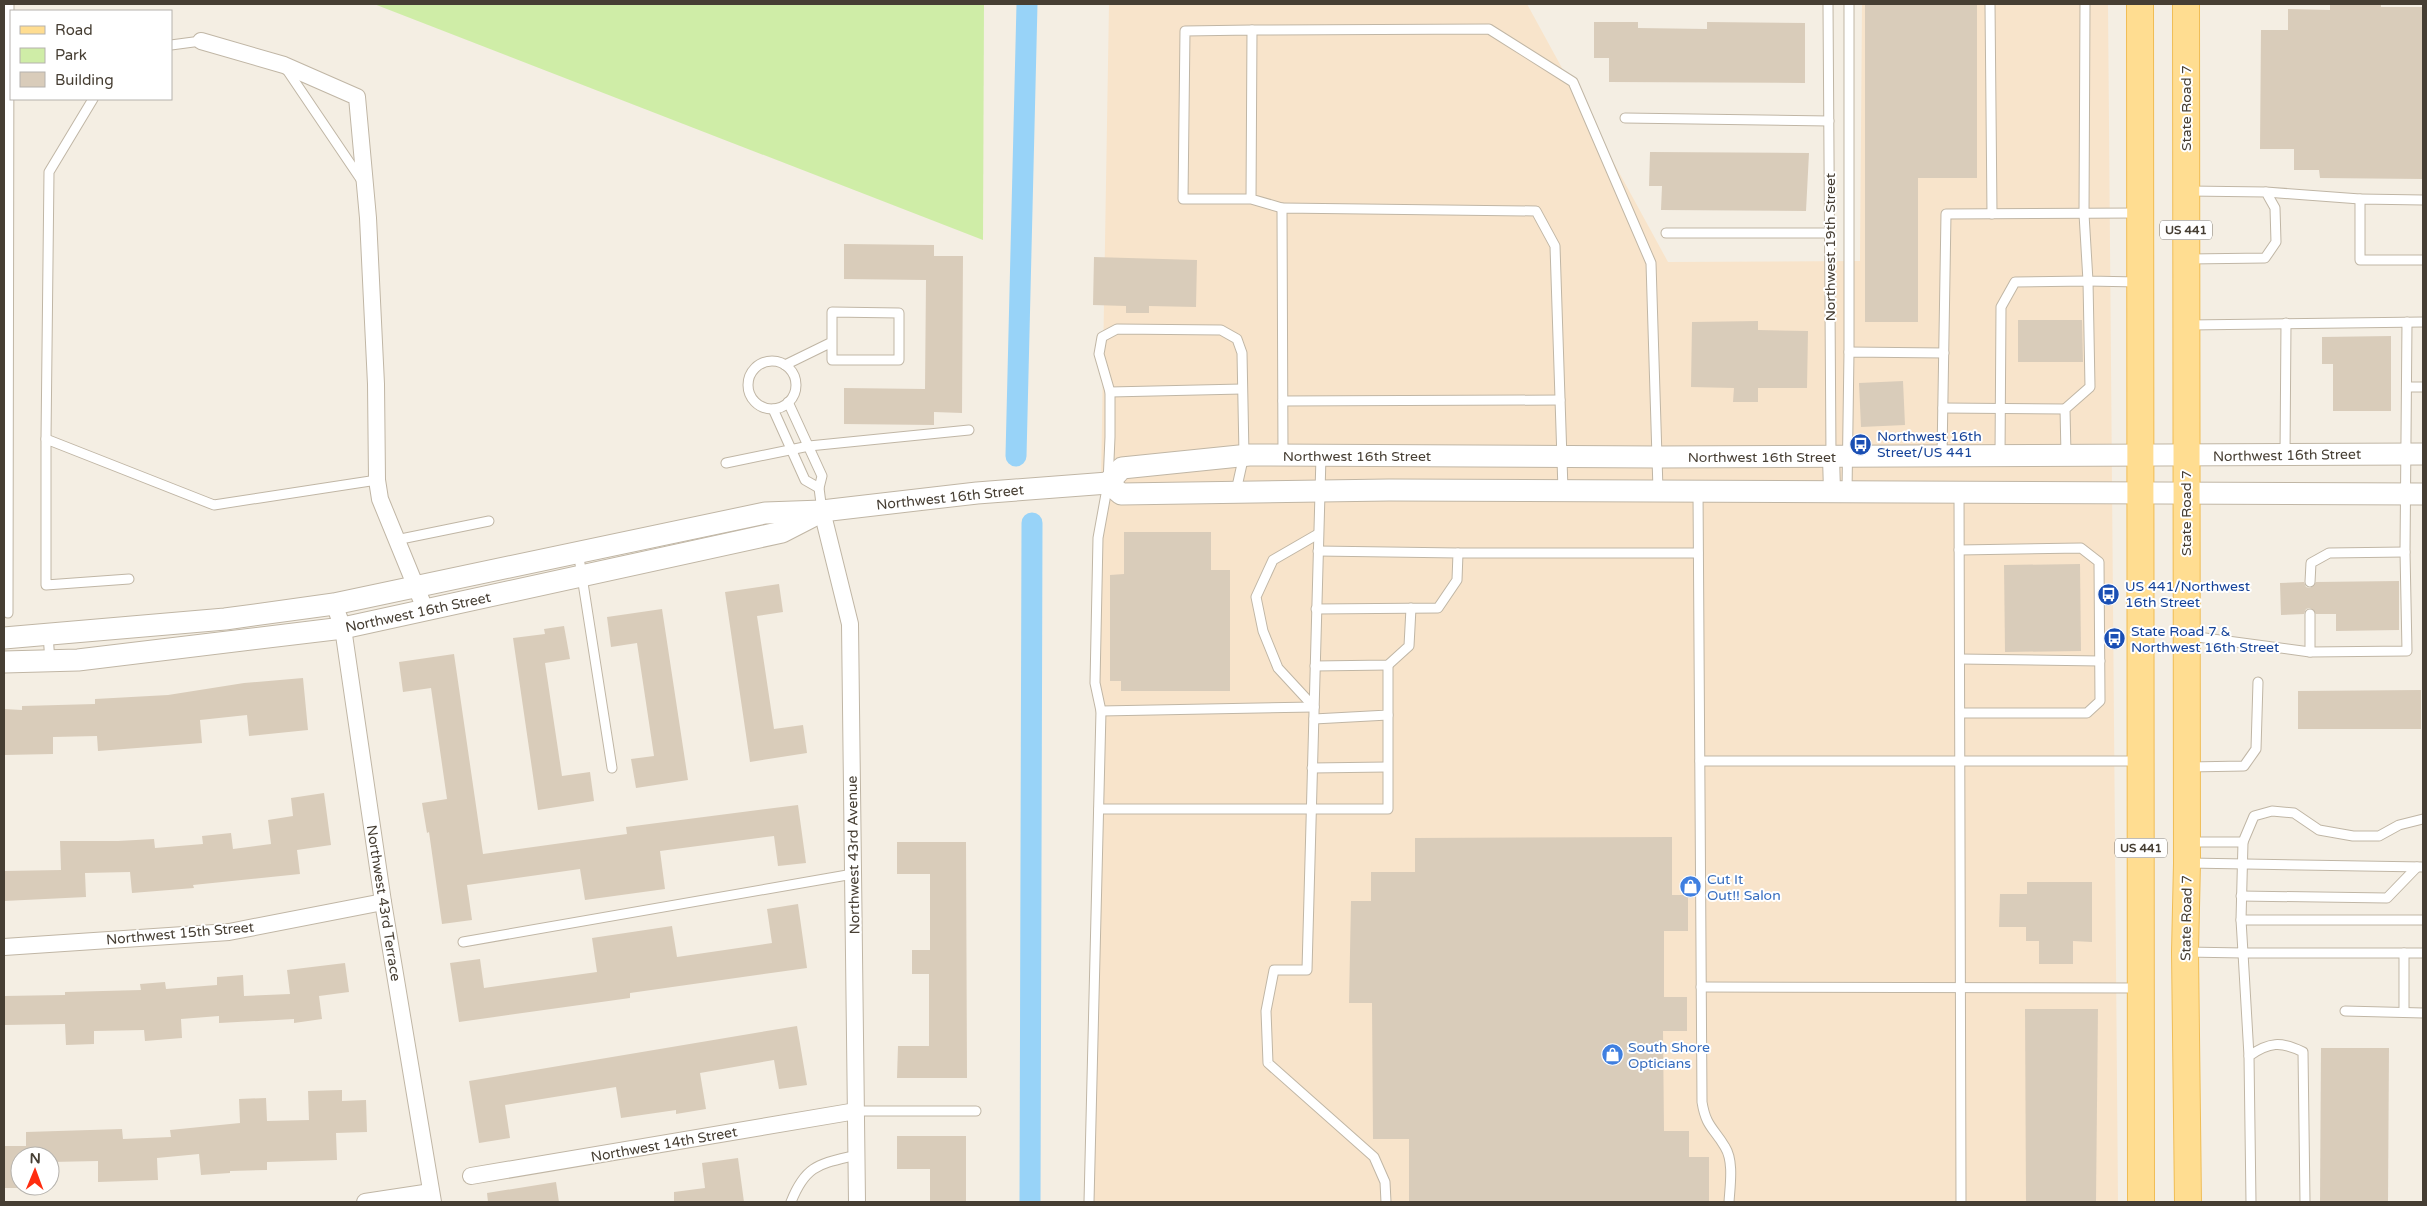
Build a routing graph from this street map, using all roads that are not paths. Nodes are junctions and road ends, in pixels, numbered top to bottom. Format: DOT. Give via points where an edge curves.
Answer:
graph roads {
  1 [pos="9,4"];
  2 [pos="1828,4"];
  3 [pos="1849,4"];
  4 [pos="1990,4"];
  5 [pos="2085,4"];
  6 [pos="2140,4"];
  7 [pos="2186,4"];
  8 [pos="1252,30"];
  9 [pos="201,41"];
  10 [pos="172,45"];
  11 [pos="284,65"];
  12 [pos="92,100"];
  13 [pos="1625,118"];
  14 [pos="1829,120"];
  15 [pos="365,186"];
  16 [pos="2186,191"];
  17 [pos="2266,192"];
  18 [pos="1251,199"];
  19 [pos="2360,199"];
  20 [pos="2423,200"];
  21 [pos="1282,208"];
  22 [pos="1992,214"];
  23 [pos="2084,214"];
  24 [pos="2140,214"];
  25 [pos="6,226"];
  26 [pos="1666,232"];
  27 [pos="1830,233"];
  28 [pos="2186,260"];
  29 [pos="2423,260"];
  30 [pos="2088,281"];
  31 [pos="2141,282"];
  32 [pos="6,286"];
  33 [pos="2407,322"];
  34 [pos="2423,322"];
  35 [pos="2286,324"];
  36 [pos="2186,325"];
  37 [pos="832,342"];
  38 [pos="1849,352"];
  39 [pos="1944,353"];
  40 [pos="785,365"];
  41 [pos="2407,387"];
  42 [pos="2423,387"];
  43 [pos="1242,389"];
  44 [pos="1110,392"];
  45 [pos="1560,400"];
  46 [pos="1283,401"];
  47 [pos="788,402"];
  48 [pos="773,408"];
  49 [pos="1943,408"];
  50 [pos="2000,408"];
  51 [pos="2066,409"];
  52 [pos="969,430"];
  53 [pos="46,439"];
  54 [pos="809,446"];
  55 [pos="792,450"];
  56 [pos="2141,454"];
  57 [pos="2415,454"];
  58 [pos="1244,455"];
  59 [pos="1283,455"];
  60 [pos="2066,455"];
  61 [pos="2285,455"];
  62 [pos="1321,456"];
  63 [pos="1942,456"];
  64 [pos="2000,456"];
  65 [pos="2186,456"];
  66 [pos="1562,457"];
  67 [pos="1657,457"];
  68 [pos="1697,457"];
  69 [pos="1839,457"];
  70 [pos="726,464"];
  71 [pos="378,480"];
  72 [pos="1108,483"];
  73 [pos="819,488"];
  74 [pos="1319,490"];
  75 [pos="1563,490"];
  76 [pos="1658,490"];
  77 [pos="1236,491"];
  78 [pos="1698,491"];
  79 [pos="1839,491"];
  80 [pos="1959,492"];
  81 [pos="2141,494"];
  82 [pos="2186,494"];
  83 [pos="2415,494"];
  84 [pos="822,511"];
  85 [pos="489,520"];
  86 [pos="1318,534"];
  87 [pos="396,540"];
  88 [pos="1959,550"];
  89 [pos="578,551"];
  90 [pos="1318,551"];
  91 [pos="2405,552"];
  92 [pos="1458,553"];
  93 [pos="1698,553"];
  94 [pos="582,576"];
  95 [pos="129,579"];
  96 [pos="6,581"];
  97 [pos="2310,582"];
  98 [pos="415,588"];
  99 [pos="334,604"];
  100 [pos="1411,608"];
  101 [pos="425,609"];
  102 [pos="1316,609"];
  103 [pos="8,614"];
  104 [pos="2310,614"];
  105 [pos="343,628"];
  106 [pos="48,635"];
  107 [pos="2186,635"];
  108 [pos="4,638"];
  109 [pos="2310,652"];
  110 [pos="1960,659"];
  111 [pos="50,661"];
  112 [pos="2100,661"];
  113 [pos="4,662"];
  114 [pos="1388,665"];
  115 [pos="1315,666"];
  116 [pos="2258,682"];
  117 [pos="1314,706"];
  118 [pos="1101,711"];
  119 [pos="1960,713"];
  120 [pos="1388,715"];
  121 [pos="1314,719"];
  122 [pos="1700,761"];
  123 [pos="1960,761"];
  124 [pos="2141,761"];
  125 [pos="1387,767"];
  126 [pos="2187,767"];
  127 [pos="612,768"];
  128 [pos="1312,768"];
  129 [pos="1099,809"];
  130 [pos="1311,810"];
  131 [pos="2423,819"];
  132 [pos="2243,842"];
  133 [pos="2187,852"];
  134 [pos="2242,864"];
  135 [pos="2420,867"];
  136 [pos="853,874"];
  137 [pos="2242,896"];
  138 [pos="383,902"];
  139 [pos="2241,920"];
  140 [pos="2423,920"];
  141 [pos="463,942"];
  142 [pos="4,947"];
  143 [pos="2185,952"];
  144 [pos="2243,952"];
  145 [pos="2404,953"];
  146 [pos="2423,953"];
  147 [pos="1701,987"];
  148 [pos="1960,988"];
  149 [pos="2141,988"];
  150 [pos="2345,1011"];
  151 [pos="2404,1012"];
  152 [pos="2423,1013"];
  153 [pos="2249,1056"];
  154 [pos="856,1111"];
  155 [pos="976,1111"];
  156 [pos="857,1155"];
  157 [pos="471,1176"];
  158 [pos="432,1197"];
  159 [pos="365,1202"];
  160 [pos="791,1202"];
  161 [pos="857,1202"];
  162 [pos="1089,1202"];
  163 [pos="1386,1202"];
  164 [pos="1729,1202"];
  165 [pos="1961,1202"];
  166 [pos="2142,1202"];
  167 [pos="2188,1202"];
  168 [pos="2251,1202"];
  169 [pos="2305,1202"];
  1 -- 25 [label="lane"];
  2 -- 14 [label="lane, Northwest 19th Street"];
  3 -- 38 [label="lane"];
  4 -- 22 [label="lane"];
  5 -- 23 [label="lane"];
  6 -- 24 [label="main road, US 441"];
  7 -- 16 [label="main road, State Road 7 / US 441"];
  8 -- 18 [label="lane"];
  8 -- 18 [label="lane" via="1185,30 1183,199"];
  8 -- 67 [label="lane" via="1489,29 1573,82 1651,263"];
  9 -- 10 [label="lane"];
  9 -- 11 [label="street"];
  11 -- 15 [label="lane"];
  11 -- 15 [label="street" via="357,97"];
  12 -- 53 [label="lane" via="49,172"];
  13 -- 14 [label="lane"];
  14 -- 27 [label="lane, Northwest 19th Street"];
  15 -- 71 [label="street"];
  16 -- 17 [label="lane"];
  16 -- 28 [label="main road, State Road 7 / US 441"];
  17 -- 19 [label="lane"];
  17 -- 28 [label="lane" via="2275,208 2276,242 2265,258"];
  18 -- 21 [label="lane"];
  19 -- 20 [label="lane"];
  19 -- 29 [label="lane" via="2360,260"];
  21 -- 45 [label="lane" via="1536,211 1555,246"];
  21 -- 46 [label="lane"];
  22 -- 23 [label="lane"];
  22 -- 39 [label="lane" via="1946,214"];
  23 -- 24 [label="lane"];
  23 -- 30 [label="lane"];
  24 -- 31 [label="main road, US 441"];
  25 -- 32 [label="lane"];
  26 -- 27 [label="lane"];
  27 -- 69 [label="lane, Northwest 19th Street"];
  28 -- 36 [label="main road, State Road 7 / US 441"];
  30 -- 31 [label="lane"];
  30 -- 50 [label="lane" via="2015,282 2001,307"];
  30 -- 51 [label="lane" via="2090,387"];
  31 -- 56 [label="main road, US 441"];
  32 -- 96 [label="lane"];
  33 -- 34 [label="lane"];
  33 -- 35 [label="lane"];
  33 -- 41 [label="lane"];
  35 -- 36 [label="lane"];
  35 -- 61 [label="lane"];
  36 -- 65 [label="main road, State Road 7 / US 441"];
  37 -- 37 [label="lane" via="832,360 899,360 898,313 832,312"];
  37 -- 40 [label="lane"];
  38 -- 39 [label="lane"];
  38 -- 69 [label="lane"];
  39 -- 49 [label="lane"];
  40 -- 47 [label="lane" via="796,378 796,387"];
  40 -- 48 [label="lane" via="762,363 755,368 748,383 752,398 765,407"];
  41 -- 42 [label="lane"];
  41 -- 57 [label="lane"];
  43 -- 44 [label="lane"];
  43 -- 44 [label="lane" via="1242,353 1237,339 1221,330 1117,329 1102,337 1099,354"];
  43 -- 58 [label="lane"];
  44 -- 72 [label="lane"];
  45 -- 46 [label="lane"];
  45 -- 66 [label="lane"];
  46 -- 59 [label="lane"];
  47 -- 48 [label="lane"];
  47 -- 54 [label="lane"];
  48 -- 55 [label="lane"];
  49 -- 50 [label="lane"];
  49 -- 63 [label="lane"];
  50 -- 51 [label="lane"];
  50 -- 64 [label="lane"];
  51 -- 60 [label="lane"];
  52 -- 54 [label="lane"];
  53 -- 71 [label="lane" via="214,505"];
  53 -- 95 [label="lane" via="46,585"];
  54 -- 55 [label="lane"];
  54 -- 73 [label="lane" via="822,476"];
  55 -- 70 [label="lane"];
  55 -- 73 [label="lane" via="805,480"];
  56 -- 60 [label="street, Northwest 16th Street"];
  56 -- 65 [label="street, Northwest 16th Street"];
  56 -- 81 [label="main road, US 441"];
  57 -- 61 [label="street, Northwest 16th Street"];
  57 -- 83 [label="lane"];
  58 -- 59 [label="street, Northwest 16th Street"];
  58 -- 72 [label="street, Northwest 16th Street" via="1122,468"];
  58 -- 77 [label="lane"];
  59 -- 62 [label="street, Northwest 16th Street"];
  60 -- 64 [label="street, Northwest 16th Street"];
  61 -- 65 [label="street, Northwest 16th Street"];
  62 -- 66 [label="street, Northwest 16th Street"];
  62 -- 74 [label="lane"];
  63 -- 64 [label="street, Northwest 16th Street"];
  63 -- 69 [label="street, Northwest 16th Street"];
  65 -- 82 [label="main road, State Road 7 / US 441"];
  66 -- 67 [label="street, Northwest 16th Street"];
  66 -- 75 [label="lane"];
  67 -- 68 [label="street, Northwest 16th Street"];
  67 -- 76 [label="lane"];
  68 -- 69 [label="street, Northwest 16th Street"];
  68 -- 78 [label="street"];
  69 -- 79 [label="street, Northwest 19th Street"];
  71 -- 87 [label="street" via="380,499"];
  72 -- 77 [label="street" via="1121,494"];
  72 -- 84 [label="street, Northwest 16th Street" via="977,493"];
  72 -- 118 [label="lane" via="1098,538 1095,683"];
  73 -- 84 [label="lane"];
  74 -- 75 [label="street"];
  74 -- 77 [label="street"];
  74 -- 86 [label="lane"];
  75 -- 76 [label="street"];
  76 -- 78 [label="street"];
  78 -- 79 [label="street"];
  78 -- 93 [label="lane"];
  79 -- 80 [label="street"];
  80 -- 81 [label="street"];
  80 -- 88 [label="lane"];
  81 -- 82 [label="street"];
  81 -- 124 [label="main road, US 441"];
  82 -- 83 [label="street"];
  82 -- 107 [label="main road, State Road 7 / US 441"];
  83 -- 91 [label="lane"];
  84 -- 89 [label="street, Northwest 16th Street" via="765,513"];
  84 -- 94 [label="street, Northwest 16th Street" via="782,532"];
  84 -- 136 [label="street, Northwest 43rd Avenue" via="850,624"];
  85 -- 87 [label="lane"];
  86 -- 90 [label="lane"];
  86 -- 117 [label="lane" via="1273,560 1256,597 1263,631 1278,668"];
  87 -- 98 [label="street"];
  88 -- 110 [label="lane"];
  88 -- 112 [label="lane" via="2081,548 2099,562"];
  89 -- 94 [label="lane"];
  89 -- 98 [label="street, Northwest 16th Street"];
  90 -- 92 [label="lane"];
  90 -- 102 [label="lane"];
  91 -- 97 [label="lane" via="2330,553 2311,564"];
  91 -- 109 [label="lane" via="2407,651"];
  92 -- 93 [label="lane"];
  92 -- 100 [label="lane" via="1457,580 1438,608"];
  93 -- 122 [label="lane"];
  94 -- 101 [label="street, Northwest 16th Street"];
  94 -- 127 [label="lane"];
  96 -- 103 [label="lane"];
  98 -- 99 [label="street, Northwest 16th Street"];
  98 -- 101 [label="street"];
  99 -- 105 [label="street, Northwest 43rd Terrace"];
  99 -- 106 [label="street, Northwest 16th Street" via="225,619"];
  100 -- 102 [label="lane"];
  100 -- 114 [label="lane" via="1409,646"];
  101 -- 105 [label="street, Northwest 16th Street"];
  102 -- 115 [label="lane"];
  104 -- 109 [label="lane"];
  105 -- 111 [label="street, Northwest 16th Street"];
  105 -- 138 [label="street, Northwest 43rd Terrace"];
  106 -- 108 [label="street, Northwest 16th Street"];
  106 -- 111 [label="lane"];
  107 -- 109 [label="lane"];
  107 -- 126 [label="main road, State Road 7 / US 441"];
  110 -- 112 [label="lane"];
  110 -- 119 [label="lane"];
  111 -- 113 [label="street, Northwest 16th Street"];
  112 -- 119 [label="lane" via="2100,701 2087,713"];
  114 -- 115 [label="lane"];
  114 -- 120 [label="lane"];
  115 -- 117 [label="lane"];
  116 -- 126 [label="lane" via="2256,749 2244,766"];
  117 -- 118 [label="lane"];
  117 -- 121 [label="lane"];
  118 -- 129 [label="lane"];
  119 -- 123 [label="lane"];
  120 -- 121 [label="lane"];
  120 -- 125 [label="lane"];
  121 -- 128 [label="lane"];
  122 -- 123 [label="lane"];
  122 -- 147 [label="lane"];
  123 -- 124 [label="lane"];
  123 -- 148 [label="lane"];
  124 -- 149 [label="main road, US 441"];
  125 -- 128 [label="lane"];
  125 -- 130 [label="lane" via="1388,808"];
  126 -- 133 [label="main road, State Road 7 / US 441"];
  128 -- 130 [label="lane"];
  129 -- 130 [label="lane"];
  129 -- 162 [label="lane"];
  130 -- 163 [label="lane" via="1307,970 1274,970 1266,1011 1268,1063 1374,1157 1385,1182"];
  131 -- 132 [label="lane" via="2398,825 2378,836 2353,836 2318,830 2294,813 2272,811 2254,816"];
  132 -- 133 [label="lane"];
  132 -- 134 [label="lane"];
  133 -- 134 [label="lane"];
  133 -- 143 [label="main road, State Road 7 / US 441"];
  134 -- 135 [label="lane"];
  134 -- 137 [label="lane"];
  135 -- 137 [label="lane" via="2387,898"];
  136 -- 141 [label="lane"];
  136 -- 154 [label="street, Northwest 43rd Avenue"];
  137 -- 139 [label="lane"];
  138 -- 142 [label="street, Northwest 15th Street" via="229,932"];
  138 -- 158 [label="street, Northwest 43rd Terrace"];
  139 -- 140 [label="lane"];
  139 -- 144 [label="lane"];
  143 -- 144 [label="lane"];
  143 -- 167 [label="main road, State Road 7 / US 441"];
  144 -- 145 [label="lane"];
  144 -- 153 [label="lane"];
  145 -- 146 [label="lane"];
  145 -- 151 [label="lane"];
  147 -- 148 [label="lane"];
  147 -- 164 [label="lane" via="1704,1118 1726,1148 1730,1164"];
  148 -- 149 [label="lane"];
  148 -- 165 [label="lane"];
  149 -- 166 [label="main road, US 441"];
  150 -- 151 [label="lane"];
  151 -- 152 [label="lane"];
  153 -- 168 [label="lane"];
  153 -- 169 [label="lane" via="2265,1045 2289,1045 2303,1052"];
  154 -- 155 [label="lane"];
  154 -- 156 [label="street, Northwest 43rd Avenue"];
  154 -- 157 [label="street, Northwest 14th Street"];
  156 -- 160 [label="lane" via="818,1165 799,1181"];
  156 -- 161 [label="street, Northwest 43rd Avenue"];
  158 -- 159 [label="street"];
}
